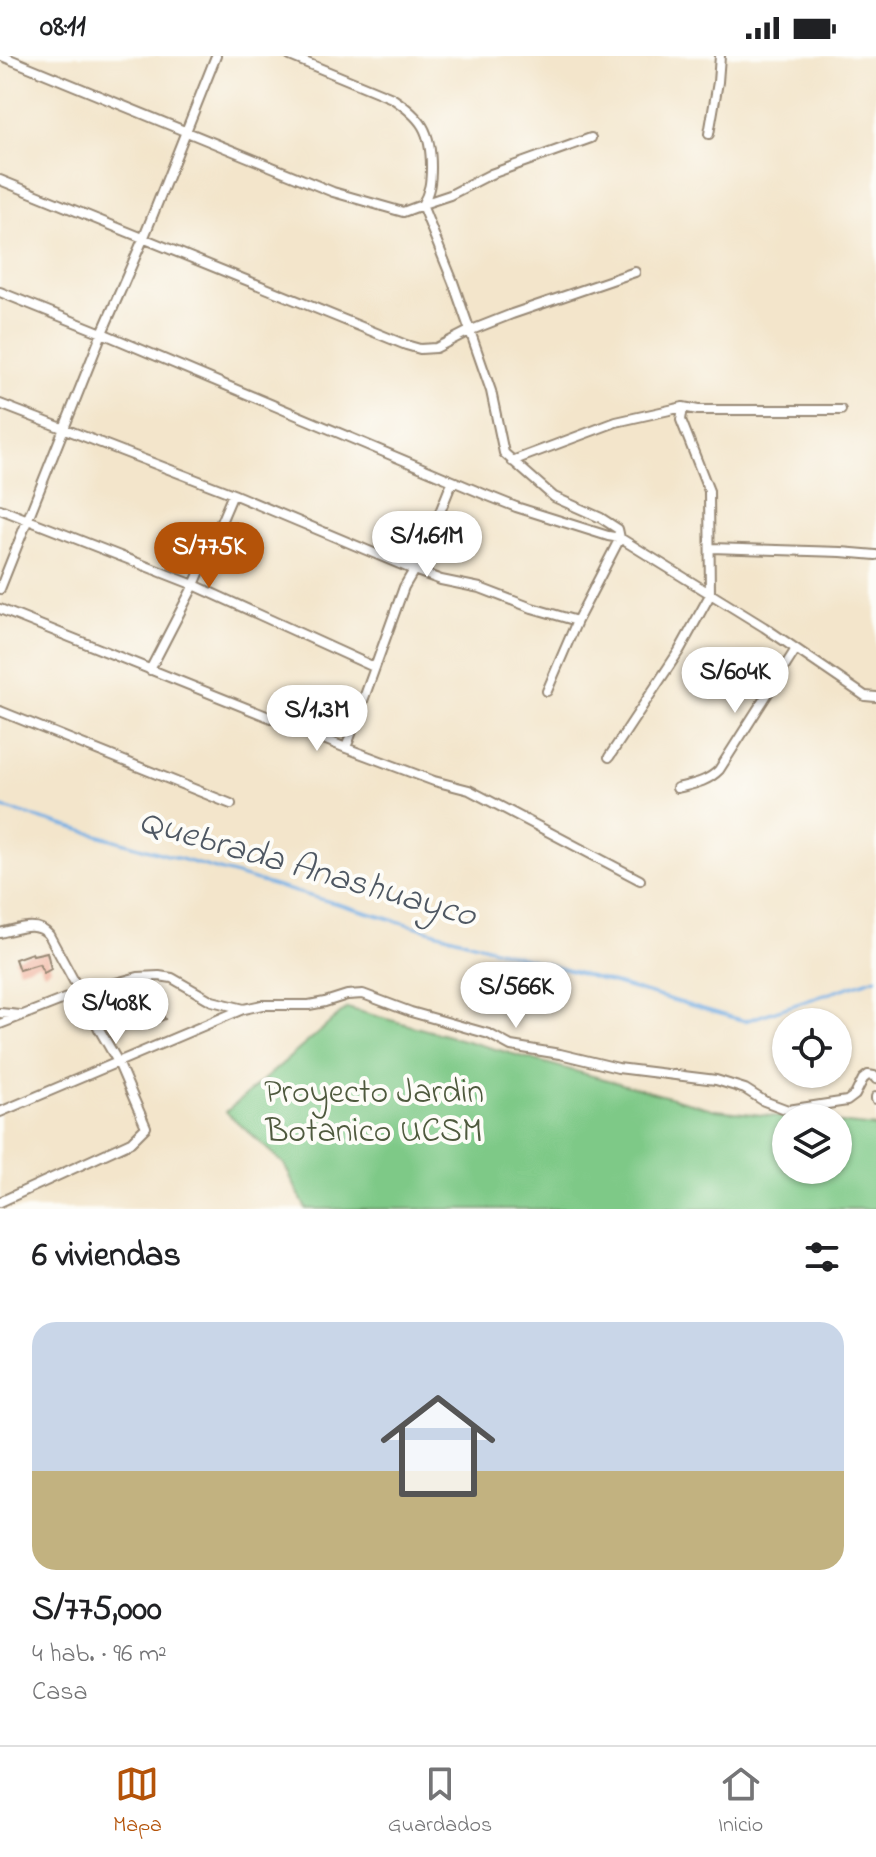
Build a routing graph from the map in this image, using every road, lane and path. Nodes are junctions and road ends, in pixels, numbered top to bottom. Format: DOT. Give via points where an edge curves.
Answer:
graph roads {
  1 [pos="2,56"];
  2 [pos="216,56"];
  3 [pos="290,56"];
  4 [pos="720,56"];
  5 [pos="187,132"];
  6 [pos="709,134"];
  7 [pos="591,138"];
  8 [pos="0,180"];
  9 [pos="422,205"];
  10 [pos="144,237"];
  11 [pos="635,272"];
  12 [pos="0,292"];
  13 [pos="469,331"];
  14 [pos="102,333"];
  15 [pos="0,404"];
  16 [pos="683,407"];
  17 [pos="841,410"];
  18 [pos="64,430"];
  19 [pos="512,461"];
  20 [pos="452,482"];
  21 [pos="233,494"];
  22 [pos="0,509"];
  23 [pos="28,520"];
  24 [pos="620,538"];
  25 [pos="711,548"];
  26 [pos="876,555"];
  27 [pos="414,570"];
  28 [pos="194,585"];
  29 [pos="0,589"];
  30 [pos="710,595"];
  31 [pos="0,609"];
  32 [pos="577,621"];
  33 [pos="796,649"];
  34 [pos="374,667"];
  35 [pos="150,670"];
  36 [pos="547,691"];
  37 [pos="865,696"];
  38 [pos="876,697"];
  39 [pos="876,705"];
  40 [pos="0,711"];
  41 [pos="346,748"];
  42 [pos="609,757"];
  43 [pos="677,788"];
  44 [pos="231,804"];
  45 [pos="640,880"];
  46 [pos="0,933"];
  47 [pos="82,992"];
  48 [pos="244,1009"];
  49 [pos="0,1013"];
  50 [pos="21,1015"];
  51 [pos="0,1024"];
  52 [pos="118,1062"];
  53 [pos="876,1079"];
  54 [pos="0,1112"];
  55 [pos="0,1202"];
  1 -- 5 [label="street"];
  2 -- 5 [label="street"];
  3 -- 9 [label="street" via="406,107 427,132 431,147 431,180"];
  4 -- 6 [label="street"];
  5 -- 9 [label="street" via="333,192 403,212"];
  5 -- 10 [label="street"];
  7 -- 9 [label="street"];
  8 -- 10 [label="street"];
  9 -- 13 [label="street"];
  10 -- 13 [label="street" via="406,345 436,348"];
  10 -- 14 [label="street"];
  11 -- 13 [label="street"];
  12 -- 14 [label="street"];
  13 -- 19 [label="street" via="491,391 504,453"];
  14 -- 18 [label="street"];
  14 -- 20 [label="street"];
  15 -- 18 [label="street"];
  16 -- 17 [label="street"];
  16 -- 19 [label="street" via="616,422"];
  16 -- 25 [label="street" via="681,420 709,491"];
  18 -- 21 [label="street"];
  18 -- 23 [label="street"];
  19 -- 24 [label="street" via="554,497 618,529"];
  20 -- 24 [label="street"];
  20 -- 27 [label="street"];
  21 -- 27 [label="street"];
  21 -- 28 [label="street"];
  22 -- 23 [label="street"];
  23 -- 28 [label="street"];
  23 -- 29 [label="street"];
  24 -- 30 [label="street"];
  24 -- 32 [label="street"];
  25 -- 26 [label="street"];
  25 -- 30 [label="street"];
  27 -- 32 [label="street"];
  27 -- 34 [label="street"];
  28 -- 34 [label="street"];
  28 -- 35 [label="street"];
  30 -- 33 [label="street"];
  30 -- 42 [label="street"];
  31 -- 35 [label="street"];
  32 -- 36 [label="street"];
  33 -- 37 [label="street"];
  33 -- 43 [label="street" via="719,770 702,782"];
  34 -- 41 [label="street"];
  35 -- 41 [label="street"];
  37 -- 38 [label="street"];
  37 -- 39 [label="street"];
  40 -- 44 [label="street"];
  41 -- 45 [label="street" via="469,790"];
  46 -- 47 [label="street" via="44,928"];
  47 -- 48 [label="street" via="159,976 212,1001"];
  47 -- 50 [label="street"];
  47 -- 52 [label="street"];
  48 -- 52 [label="street"];
  48 -- 53 [label="street" via="309,1005 363,994 511,1046 618,1068 716,1080 788,1110 847,1101 868,1075"];
  49 -- 50 [label="street"];
  50 -- 51 [label="street"];
  52 -- 54 [label="street"];
  52 -- 55 [label="street" via="146,1127 131,1142"];
}
